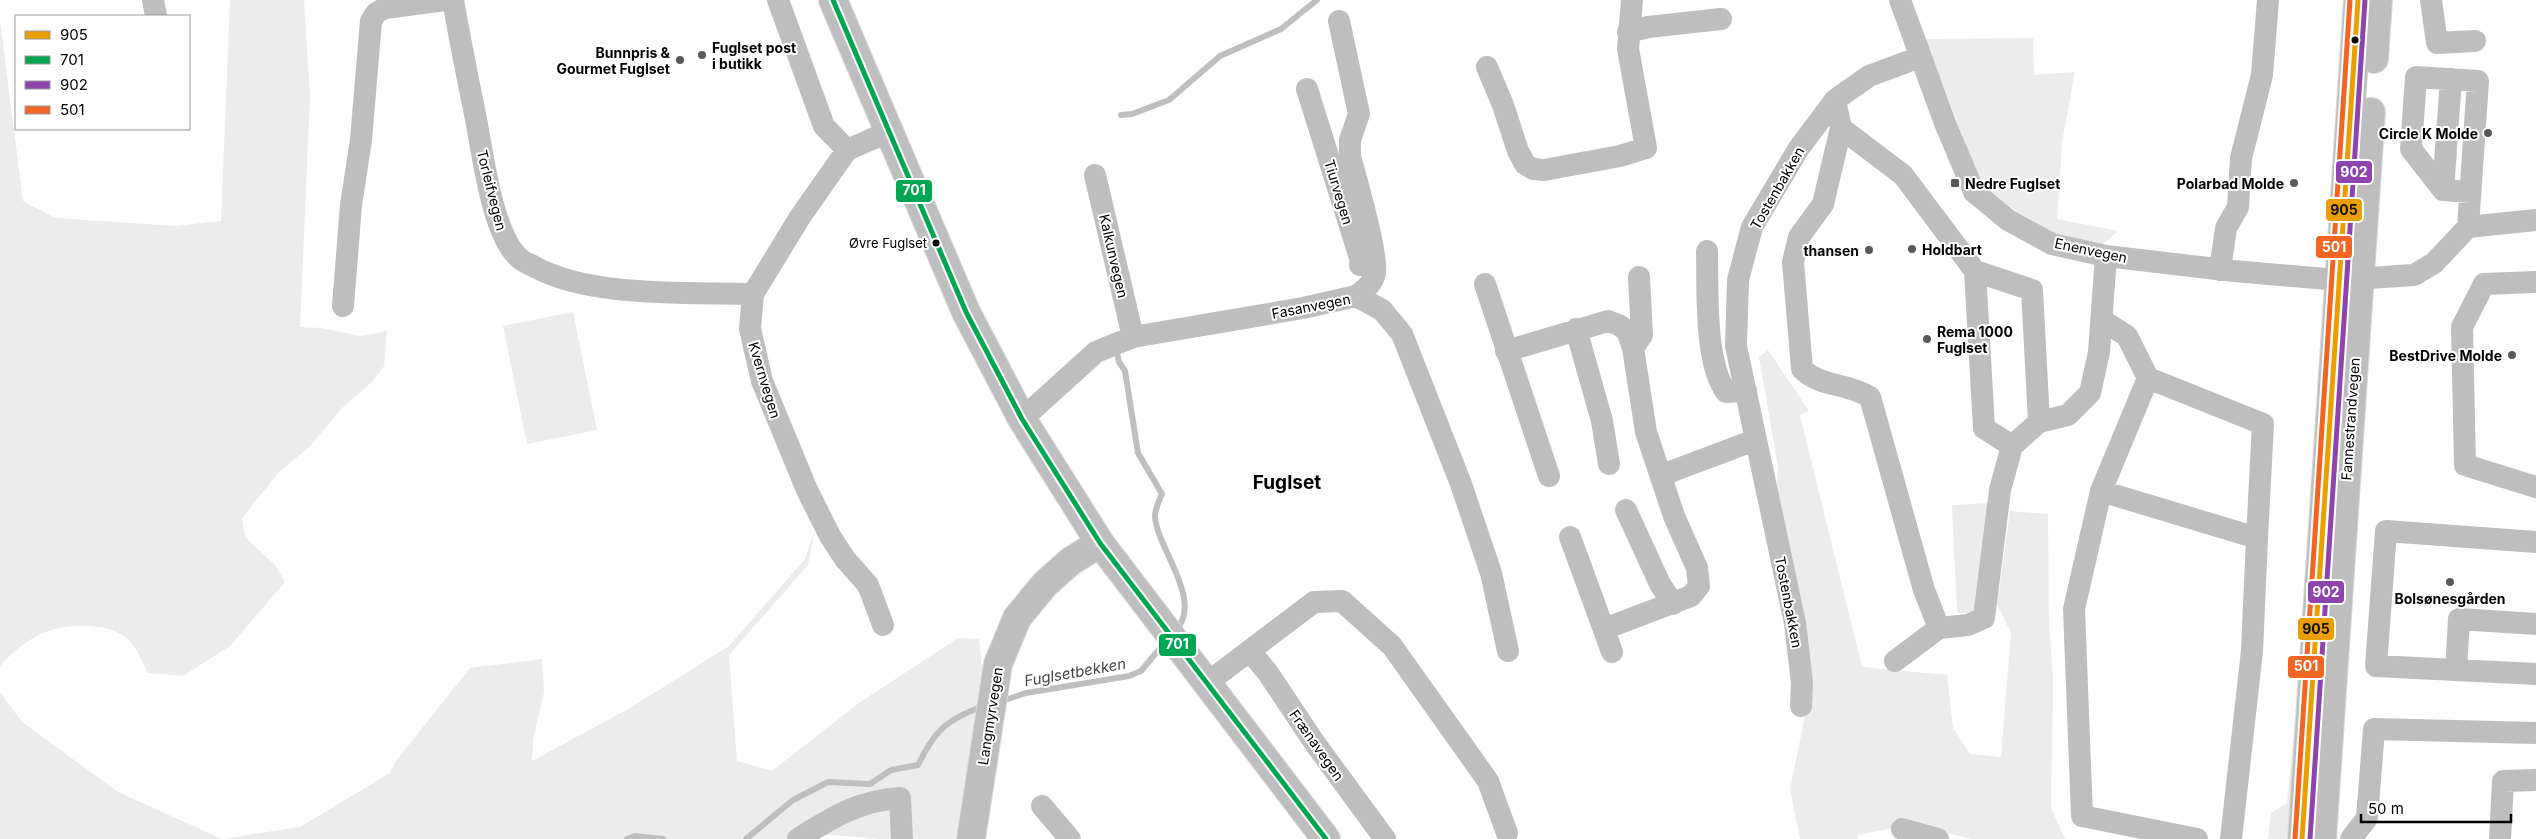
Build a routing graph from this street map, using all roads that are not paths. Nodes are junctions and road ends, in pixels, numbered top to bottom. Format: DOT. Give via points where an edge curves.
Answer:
graph roads {
  1 [pos="153,0"];
  2 [pos="445,0"];
  3 [pos="453,0"];
  4 [pos="778,0"];
  5 [pos="833,0"];
  6 [pos="1632,0"];
  7 [pos="1900,0"];
  8 [pos="2268,0"];
  9 [pos="2358,0"];
  10 [pos="2378,0"];
  11 [pos="2431,0"];
  12 [pos="156,15"];
  13 [pos="1721,19"];
  14 [pos="1339,20"];
  15 [pos="1628,32"];
  16 [pos="2475,41"];
  17 [pos="1920,57"];
  18 [pos="1487,67"];
  19 [pos="2451,79"];
  20 [pos="1307,89"];
  21 [pos="1836,100"];
  22 [pos="1841,128"];
  23 [pos="888,132"];
  24 [pos="847,150"];
  25 [pos="1094,175"];
  26 [pos="2443,190"];
  27 [pos="2470,192"];
  28 [pos="2536,220"];
  29 [pos="2468,228"];
  30 [pos="1707,252"];
  31 [pos="2106,256"];
  32 [pos="2220,270"];
  33 [pos="1975,271"];
  34 [pos="1639,278"];
  35 [pos="2349,280"];
  36 [pos="2536,282"];
  37 [pos="1485,284"];
  38 [pos="753,294"];
  39 [pos="1356,296"];
  40 [pos="343,306"];
  41 [pos="2102,320"];
  42 [pos="1576,329"];
  43 [pos="1132,337"];
  44 [pos="1633,348"];
  45 [pos="1506,350"];
  46 [pos="2148,378"];
  47 [pos="1746,391"];
  48 [pos="1022,419"];
  49 [pos="2039,422"];
  50 [pos="1755,440"];
  51 [pos="2012,446"];
  52 [pos="1609,464"];
  53 [pos="1662,475"];
  54 [pos="1549,476"];
  55 [pos="2536,488"];
  56 [pos="2101,492"];
  57 [pos="1626,510"];
  58 [pos="1570,537"];
  59 [pos="2257,538"];
  60 [pos="2536,542"];
  61 [pos="1100,544"];
  62 [pos="1673,604"];
  63 [pos="2536,624"];
  64 [pos="883,625"];
  65 [pos="1939,628"];
  66 [pos="1604,629"];
  67 [pos="1250,651"];
  68 [pos="1508,652"];
  69 [pos="1612,652"];
  70 [pos="1895,661"];
  71 [pos="2456,670"];
  72 [pos="2536,674"];
  73 [pos="1207,683"];
  74 [pos="1801,706"];
  75 [pos="2536,733"];
  76 [pos="2536,780"];
  77 [pos="1042,806"];
  78 [pos="1902,829"];
  79 [pos="1507,833"];
  80 [pos="798,839"];
  81 [pos="902,839"];
  82 [pos="971,839"];
  83 [pos="1070,839"];
  84 [pos="1326,839"];
  85 [pos="1385,839"];
  86 [pos="1938,839"];
  87 [pos="2198,839"];
  88 [pos="2231,839"];
  89 [pos="2302,839"];
  90 [pos="2322,839"];
  91 [pos="2351,839"];
  92 [pos="2500,839"];
  1 -- 12 [label="street"];
  2 -- 40 [label="street" via="385,8 376,12 371,21"];
  3 -- 38 [label="street, Torleifvegen" via="497,217 506,244 518,258 569,282 588,286"];
  4 -- 24 [label="street" via="824,126"];
  5 -- 23 [label="main road"];
  6 -- 15 [label="street"];
  7 -- 17 [label="street, Enenvegen"];
  8 -- 32 [label="street" via="2262,75 2241,158 2238,207 2226,228"];
  9 -- 35 [label="main road, Fannestrandvegen"];
  10 -- 35 [label="main road, Fannestrandvegen"];
  11 -- 16 [label="street" via="2437,44"];
  13 -- 15 [label="street"];
  14 -- 39 [label="street" via="1359,114 1350,140 1350,156 1375,273 1369,286"];
  15 -- 18 [label="street" via="1628,49 1646,148 1620,156 1544,170 1525,164"];
  17 -- 21 [label="street, Tostenbakken" via="1869,76"];
  17 -- 31 [label="street, Enenvegen" via="1974,192 2008,220 2052,244"];
  19 -- 26 [label="street"];
  19 -- 26 [label="street" via="2416,77 2411,149"];
  19 -- 27 [label="street" via="2478,81"];
  20 -- 39 [label="street, Tiurvegen" via="1360,261"];
  21 -- 22 [label="street"];
  21 -- 47 [label="street, Tostenbakken" via="1798,148 1752,228 1738,280 1736,346"];
  22 -- 33 [label="street" via="1903,175"];
  22 -- 65 [label="street" via="1823,204 1799,237 1793,262 1802,369 1813,379 1858,389 1870,397 1924,590"];
  23 -- 24 [label="street"];
  23 -- 48 [label="main road" via="966,312"];
  24 -- 38 [label="street" via="800,217"];
  25 -- 43 [label="street, Kalkunvegen"];
  26 -- 27 [label="street"];
  27 -- 29 [label="street"];
  28 -- 29 [label="street"];
  29 -- 35 [label="street, Enenvegen" via="2434,263 2414,275"];
  30 -- 47 [label="street" via="1709,312 1717,374 1726,392"];
  31 -- 32 [label="street, Enenvegen"];
  31 -- 41 [label="street"];
  32 -- 35 [label="street, Enenvegen"];
  33 -- 49 [label="street" via="2032,290"];
  33 -- 51 [label="street" via="1984,428"];
  34 -- 44 [label="street" via="1642,335"];
  35 -- 89 [label="main road, Fannestrandvegen"];
  35 -- 90 [label="main road, Fannestrandvegen"];
  36 -- 55 [label="street" via="2484,284 2462,327 2465,465"];
  37 -- 45 [label="street"];
  38 -- 64 [label="street, Kvernvegen" via="752,336 762,381 787,445 830,536 845,559 868,584"];
  39 -- 43 [label="street, Fasanvegen"];
  39 -- 68 [label="street, Fasanvegen" via="1382,310 1402,334 1464,493 1491,573"];
  41 -- 46 [label="street" via="2127,336"];
  41 -- 49 [label="street" via="2090,393 2068,415"];
  42 -- 44 [label="street" via="1608,321 1627,331"];
  42 -- 45 [label="street"];
  42 -- 52 [label="street" via="1602,421"];
  43 -- 48 [label="street, Fasanvegen" via="1096,352"];
  44 -- 53 [label="street" via="1646,432"];
  45 -- 54 [label="street"];
  46 -- 56 [label="street"];
  46 -- 59 [label="street" via="2263,424"];
  47 -- 50 [label="street, Tostenbakken"];
  48 -- 61 [label="main road"];
  49 -- 51 [label="street"];
  50 -- 53 [label="street"];
  50 -- 74 [label="street, Tostenbakken" via="1795,624 1802,683"];
  51 -- 65 [label="street" via="2000,490 1984,618"];
  53 -- 62 [label="street" via="1674,516 1697,568 1699,586 1691,596"];
  56 -- 59 [label="street"];
  56 -- 87 [label="street" via="2074,609 2082,816"];
  57 -- 62 [label="street" via="1660,584"];
  58 -- 66 [label="street"];
  59 -- 88 [label="street" via="2252,651"];
  60 -- 71 [label="street" via="2386,531 2376,666"];
  61 -- 73 [label="main road"];
  61 -- 82 [label="main road, Langmyrvegen" via="1071,561 1045,584 1017,618 998,664"];
  62 -- 66 [label="street"];
  63 -- 71 [label="street" via="2459,619"];
  65 -- 70 [label="street"];
  66 -- 69 [label="street"];
  67 -- 73 [label="street"];
  67 -- 79 [label="street" via="1314,602 1342,601 1398,654 1488,781"];
  67 -- 85 [label="street, Frænavegen"];
  71 -- 72 [label="street"];
  73 -- 84 [label="main road"];
  75 -- 91 [label="street" via="2374,729 2367,818"];
  76 -- 92 [label="street" via="2503,781"];
  77 -- 83 [label="street"];
  78 -- 86 [label="street"];
  80 -- 81 [label="street" via="852,807 900,798"];
}
